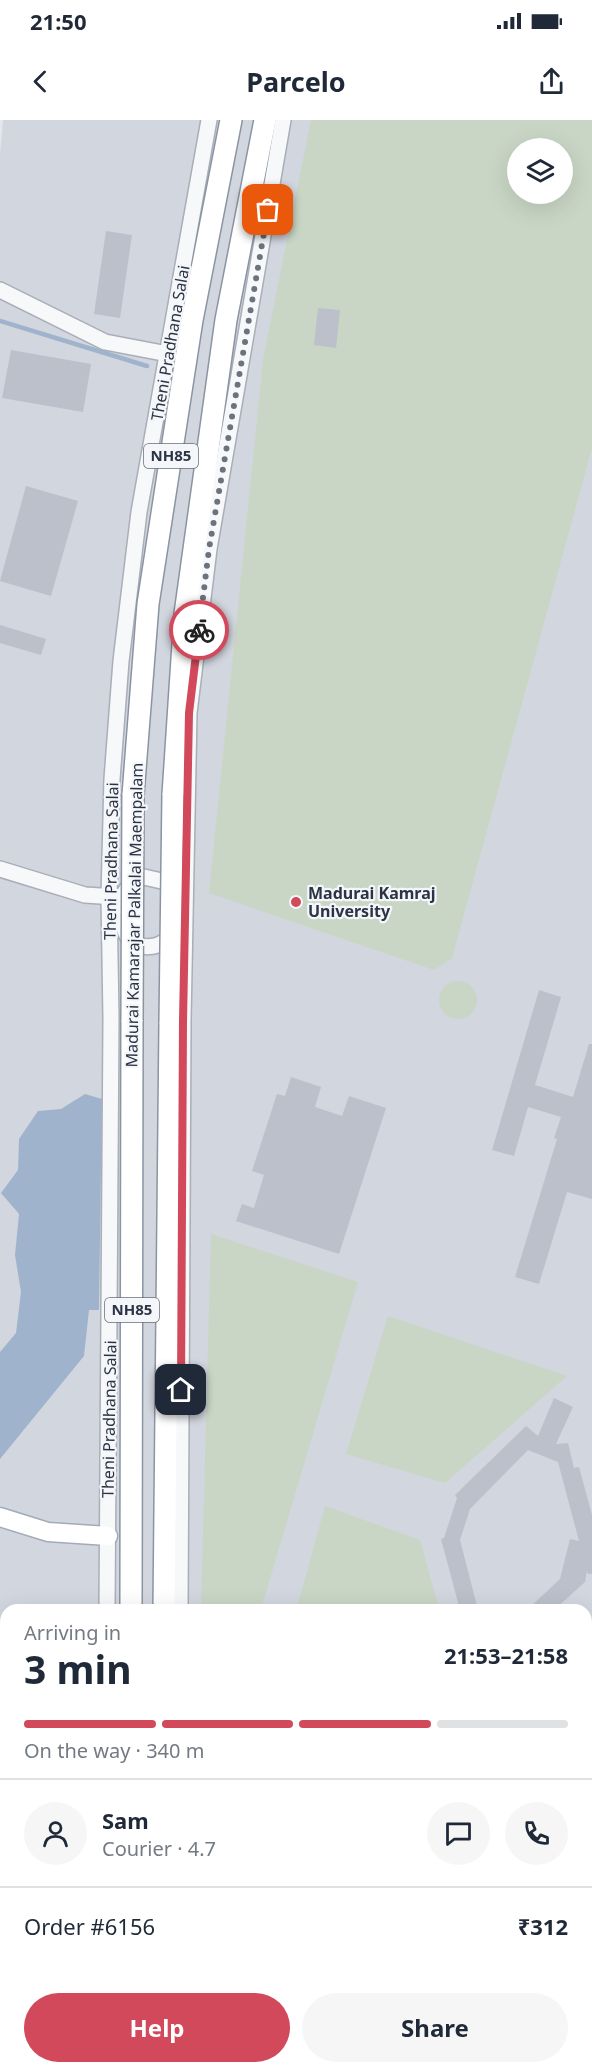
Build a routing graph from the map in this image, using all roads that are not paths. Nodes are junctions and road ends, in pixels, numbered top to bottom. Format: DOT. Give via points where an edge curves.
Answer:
graph roads {
  1 [pos="209,120"];
  2 [pos="231,120"];
  3 [pos="265,120"];
  4 [pos="283,120"];
  5 [pos="0,291"];
  6 [pos="168,354"];
  7 [pos="186,868"];
  8 [pos="0,869"];
  9 [pos="173,894"];
  10 [pos="118,895"];
  11 [pos="123,931"];
  12 [pos="173,931"];
  13 [pos="184,952"];
  14 [pos="110,954"];
  15 [pos="0,1517"];
  16 [pos="108,1536"];
  17 [pos="107,1604"];
  18 [pos="131,1604"];
  19 [pos="169,1604"];
  20 [pos="169,1604"];
  1 -- 6 [label="street, Theni Pradhana Salai / NH85"];
  2 -- 18 [label="highway, Madurai Kamarajar Palkalai Maempalam / NH85, bridge" via="192,320 148,604 133,795"];
  3 -- 19 [label="highway, NH85, bridge" via="226,320 185,614 172,795"];
  4 -- 7 [label="street, NH85" via="209,549 189,713"];
  5 -- 6 [label="street" via="105,342"];
  6 -- 10 [label="street, Theni Pradhana Salai / NH85" via="139,512 121,661 110,870"];
  7 -- 9 [label="street"];
  7 -- 13 [label="street, NH85"];
  8 -- 10 [label="street" via="86,895"];
  9 -- 10 [label="street" via="166,882 155,878 133,880"];
  9 -- 12 [label="street"];
  10 -- 11 [label="street"];
  10 -- 14 [label="street, Theni Pradhana Salai / NH85"];
  11 -- 12 [label="street" via="132,944 142,947 165,943"];
  11 -- 14 [label="street"];
  12 -- 13 [label="street"];
  13 -- 20 [label="street, NH85"];
  14 -- 16 [label="street, Theni Pradhana Salai / NH85"];
  15 -- 16 [label="main road" via="48,1532"];
  16 -- 17 [label="street, Theni Pradhana Salai / NH85"];
}
